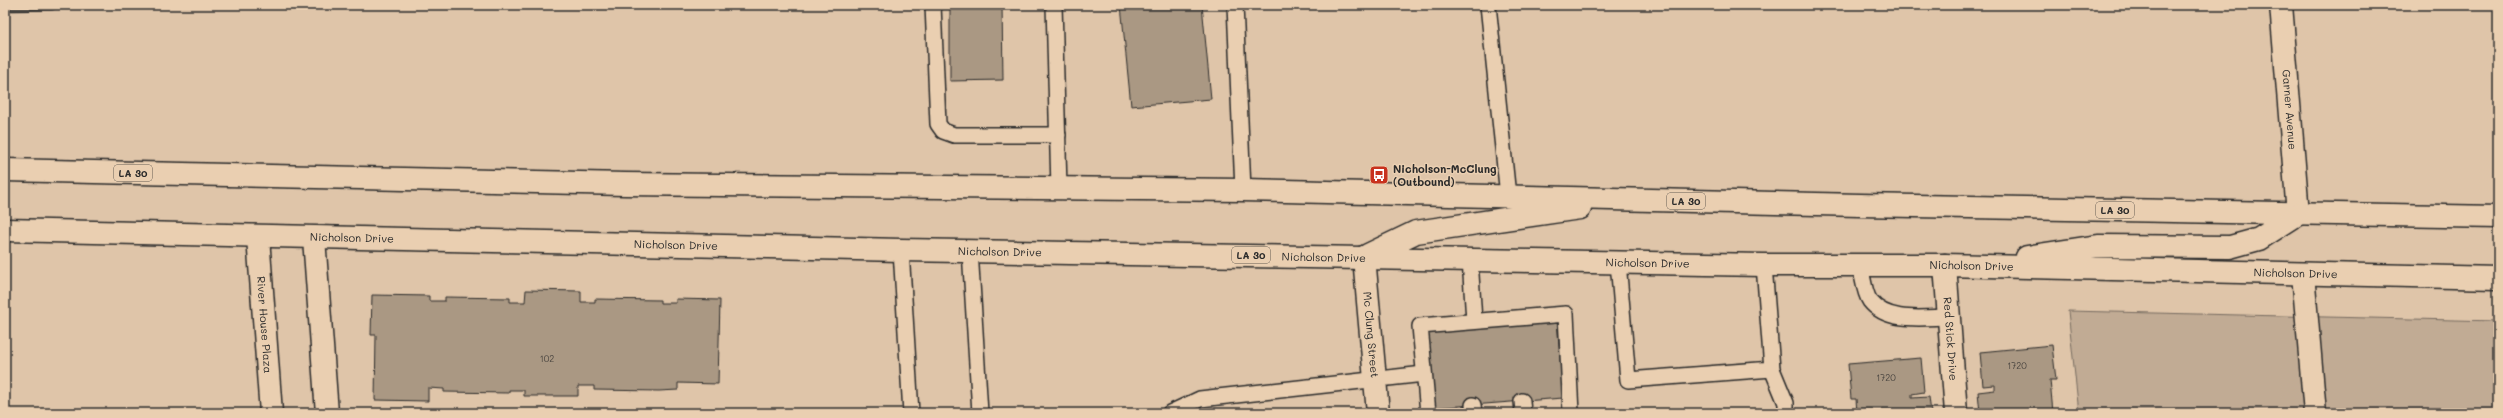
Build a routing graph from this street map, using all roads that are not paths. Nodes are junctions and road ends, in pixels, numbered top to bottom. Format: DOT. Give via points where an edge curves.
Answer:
graph roads {
  1 [pos="933,5"];
  2 [pos="1054,5"];
  3 [pos="1235,5"];
  4 [pos="1488,5"];
  5 [pos="2281,5"];
  6 [pos="1058,135"];
  7 [pos="5,170"];
  8 [pos="1059,188"];
  9 [pos="1243,190"];
  10 [pos="1508,196"];
  11 [pos="1641,199"];
  12 [pos="2298,214"];
  13 [pos="2498,217"];
  14 [pos="5,230"];
  15 [pos="258,237"];
  16 [pos="314,238"];
  17 [pos="901,250"];
  18 [pos="970,250"];
  19 [pos="1364,257"];
  20 [pos="1470,259"];
  21 [pos="1618,262"];
  22 [pos="1764,265"];
  23 [pos="1945,265"];
  24 [pos="1860,266"];
  25 [pos="1973,266"];
  26 [pos="2303,274"];
  27 [pos="2498,278"];
  28 [pos="1949,317"];
  29 [pos="1470,323"];
  30 [pos="1772,369"];
  31 [pos="1424,374"];
  32 [pos="1375,379"];
  33 [pos="271,413"];
  34 [pos="327,413"];
  35 [pos="911,413"];
  36 [pos="980,413"];
  37 [pos="1170,413"];
  38 [pos="1378,413"];
  39 [pos="1428,413"];
  40 [pos="1571,413"];
  41 [pos="1786,413"];
  42 [pos="1956,413"];
  43 [pos="2315,413"];
  1 -- 6 [label="lane" via="938,124 943,131 954,135"];
  2 -- 6 [label="lane"];
  3 -- 9 [label="lane"];
  4 -- 10 [label="lane"];
  5 -- 12 [label="main road, Garner Avenue"];
  6 -- 8 [label="lane"];
  7 -- 8 [label="main road, LA 30" via="625,184"];
  8 -- 9 [label="main road, LA 30"];
  9 -- 10 [label="main road, LA 30"];
  10 -- 11 [label="main road, LA 30"];
  11 -- 12 [label="main road, LA 30"];
  11 -- 19 [label="main road" via="1416,232"];
  12 -- 13 [label="main road, LA 30"];
  12 -- 25 [label="main road" via="2259,239 2230,247 2098,246"];
  14 -- 15 [label="main road, Nicholson Drive / LA 30"];
  15 -- 16 [label="main road, Nicholson Drive / LA 30"];
  15 -- 33 [label="main road, River House Plaza"];
  16 -- 17 [label="main road, Nicholson Drive / LA 30"];
  16 -- 34 [label="main road"];
  17 -- 18 [label="main road, Nicholson Drive / LA 30"];
  17 -- 35 [label="lane"];
  18 -- 19 [label="main road, Nicholson Drive / LA 30"];
  18 -- 36 [label="lane"];
  19 -- 20 [label="main road, Nicholson Drive / LA 30"];
  19 -- 32 [label="main road, Mc Clung Street"];
  20 -- 21 [label="main road, Nicholson Drive / LA 30"];
  20 -- 29 [label="lane"];
  21 -- 22 [label="main road, Nicholson Drive / LA 30"];
  21 -- 30 [label="lane" via="1628,380"];
  22 -- 24 [label="main road, Nicholson Drive / LA 30"];
  22 -- 30 [label="lane"];
  23 -- 24 [label="main road, Nicholson Drive / LA 30"];
  23 -- 25 [label="main road, Nicholson Drive / LA 30"];
  23 -- 28 [label="main road, Red Stick Drive"];
  24 -- 28 [label="lane" via="1870,301 1884,312 1899,317"];
  25 -- 26 [label="main road, Nicholson Drive / LA 30"];
  26 -- 27 [label="main road, Nicholson Drive / LA 30"];
  26 -- 43 [label="main road"];
  28 -- 42 [label="main road, Red Stick Drive"];
  29 -- 31 [label="lane" via="1420,326"];
  29 -- 40 [label="lane" via="1515,321 1566,314"];
  30 -- 41 [label="lane" via="1786,403"];
  31 -- 32 [label="lane"];
  31 -- 39 [label="lane"];
  32 -- 37 [label="lane" via="1200,399"];
  32 -- 38 [label="main road, Mc Clung Street"];
}
